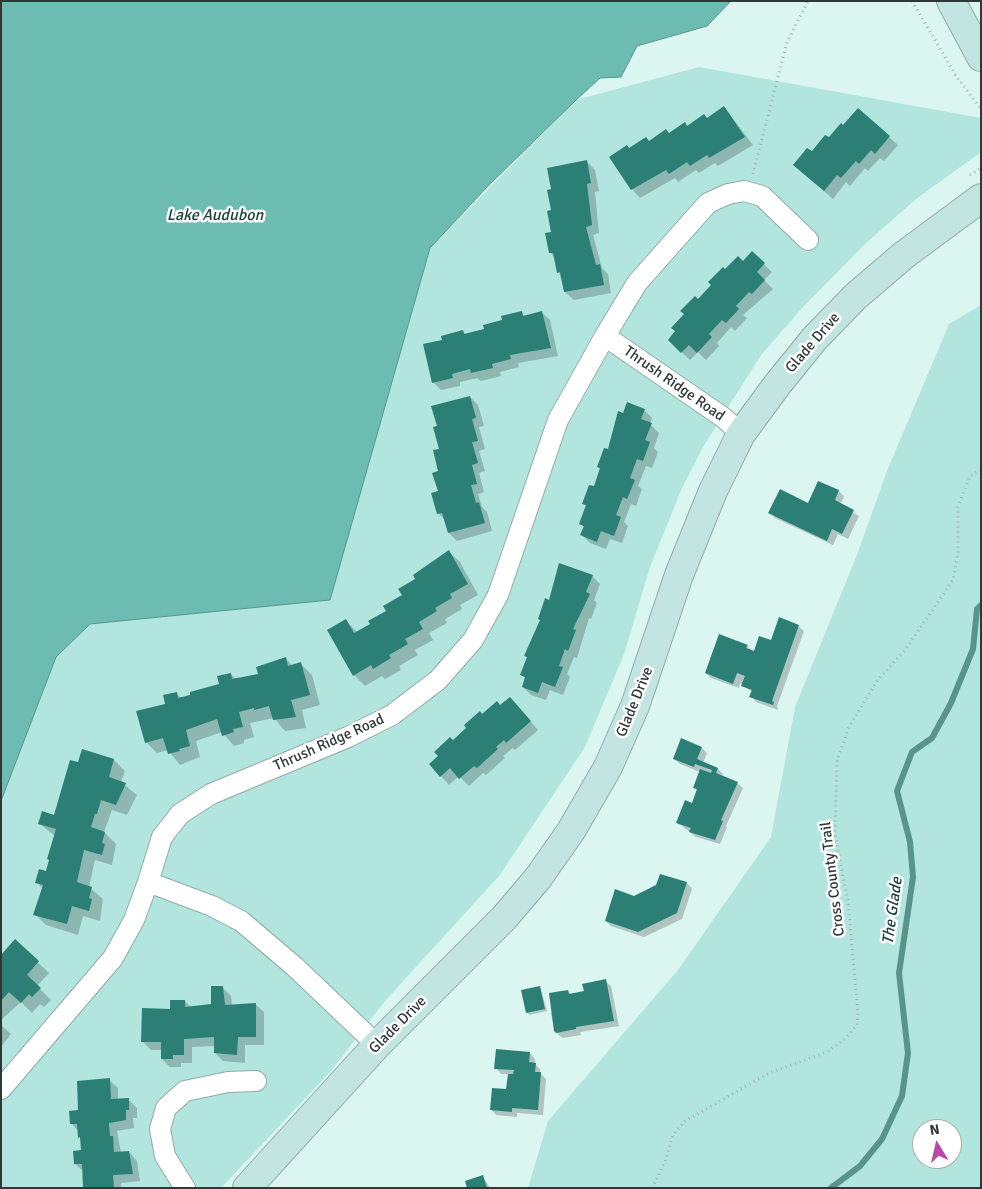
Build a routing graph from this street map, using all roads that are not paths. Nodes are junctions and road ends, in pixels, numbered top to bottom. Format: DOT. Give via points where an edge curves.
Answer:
graph roads {
  1 [pos="951,1"];
  2 [pos="981,57"];
  3 [pos="981,198"];
  4 [pos="808,240"];
  5 [pos="604,336"];
  6 [pos="741,434"];
  7 [pos="148,882"];
  8 [pos="377,1045"];
  9 [pos="256,1081"];
  10 [pos="1,1089"];
  11 [pos="185,1188"];
  12 [pos="247,1188"];
  1 -- 2 [label="street"];
  3 -- 6 [label="street, Glade Drive" via="904,255 856,296 815,338"];
  4 -- 5 [label="street, Thrush Ridge Road" via="762,196 744,191 708,203 637,283"];
  5 -- 6 [label="street, Thrush Ridge Road" via="724,418"];
  5 -- 7 [label="street, Thrush Ridge Road" via="558,420 498,595 472,640 438,680 392,715 212,794 180,814 162,837"];
  6 -- 8 [label="street, Glade Drive" via="698,524 635,706 608,767 570,832 538,878 504,918"];
  7 -- 8 [label="street" via="212,906 241,921"];
  7 -- 10 [label="street, Thrush Ridge Road" via="134,920 113,958"];
  8 -- 12 [label="street, Glade Drive"];
  9 -- 11 [label="street" via="228,1082 185,1091 166,1108 160,1129 165,1156"];
}
